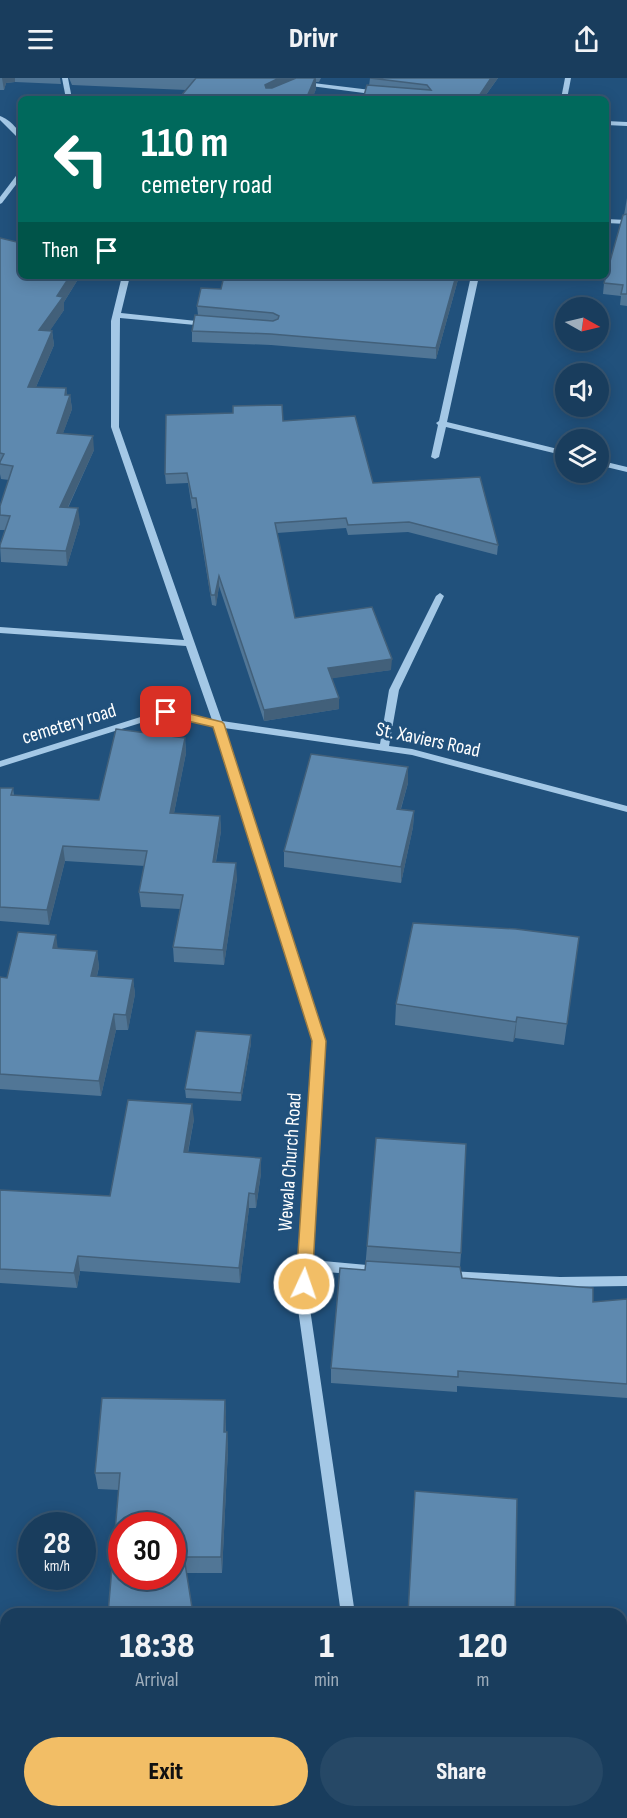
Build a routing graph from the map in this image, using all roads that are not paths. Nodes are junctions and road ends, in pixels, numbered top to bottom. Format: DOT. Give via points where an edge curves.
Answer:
graph roads {
  1 [pos="64,78"];
  2 [pos="312,78"];
  3 [pos="568,78"];
  4 [pos="305,84"];
  5 [pos="296,88"];
  6 [pos="382,94"];
  7 [pos="68,96"];
  8 [pos="565,96"];
  9 [pos="0,118"];
  10 [pos="609,123"];
  11 [pos="627,124"];
  12 [pos="18,135"];
  13 [pos="18,177"];
  14 [pos="0,202"];
  15 [pos="609,221"];
  16 [pos="627,222"];
  17 [pos="125,279"];
  18 [pos="474,279"];
  19 [pos="116,315"];
  20 [pos="219,324"];
  21 [pos="440,423"];
  22 [pos="555,451"];
  23 [pos="435,457"];
  24 [pos="609,465"];
  25 [pos="627,470"];
  26 [pos="440,596"];
  27 [pos="0,630"];
  28 [pos="190,643"];
  29 [pos="218,724"];
  30 [pos="384,748"];
  31 [pos="0,764"];
  32 [pos="627,809"];
  33 [pos="305,1265"];
  34 [pos="384,1271"];
  35 [pos="442,1275"];
  36 [pos="627,1281"];
  37 [pos="347,1608"];
  1 -- 7 [label="street"];
  2 -- 4 [label="street"];
  3 -- 8 [label="street"];
  4 -- 5 [label="street"];
  4 -- 6 [label="street"];
  9 -- 12 [label="street"];
  10 -- 11 [label="street"];
  13 -- 14 [label="street"];
  15 -- 16 [label="street"];
  17 -- 19 [label="street, Wewala Church Road"];
  18 -- 21 [label="street"];
  19 -- 20 [label="street"];
  19 -- 28 [label="street, Wewala Church Road" via="115,427"];
  21 -- 22 [label="street"];
  21 -- 23 [label="street"];
  24 -- 25 [label="street"];
  26 -- 30 [label="street" via="394,690"];
  27 -- 28 [label="street"];
  28 -- 29 [label="street, Wewala Church Road"];
  29 -- 30 [label="street, St. Xaviers Road"];
  29 -- 31 [label="street, cemetery road" via="166,712"];
  29 -- 33 [label="street, Wewala Church Road" via="319,1041"];
  30 -- 32 [label="street, St. Xaviers Road"];
  33 -- 34 [label="street"];
  33 -- 37 [label="street, Wewala Church Road" via="303,1302"];
  35 -- 36 [label="street" via="560,1282"];
}
